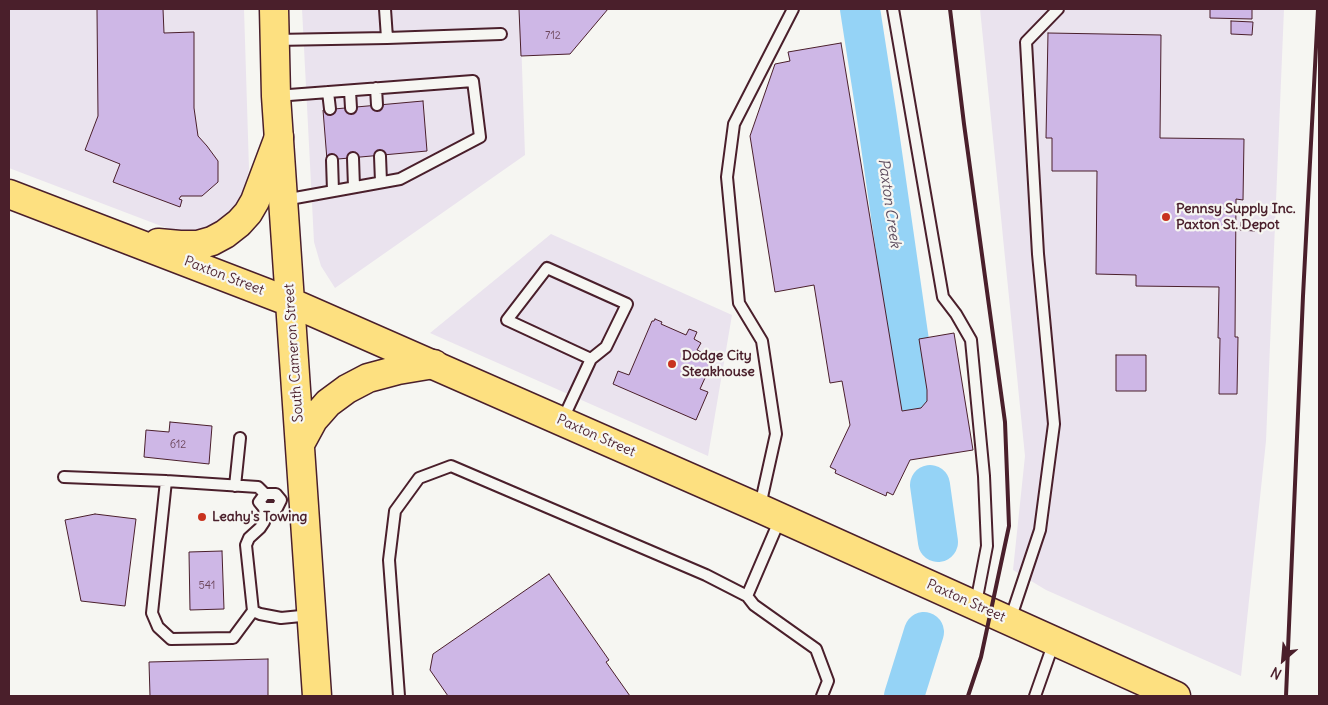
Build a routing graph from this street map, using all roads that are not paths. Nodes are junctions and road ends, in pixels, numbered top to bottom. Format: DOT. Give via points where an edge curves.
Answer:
graph roads {
  1 [pos="274,9"];
  2 [pos="385,9"];
  3 [pos="793,9"];
  4 [pos="893,9"];
  5 [pos="1058,9"];
  6 [pos="501,34"];
  7 [pos="387,38"];
  8 [pos="274,40"];
  9 [pos="376,88"];
  10 [pos="350,90"];
  11 [pos="328,92"];
  12 [pos="276,96"];
  13 [pos="377,105"];
  14 [pos="351,108"];
  15 [pos="330,109"];
  16 [pos="279,137"];
  17 [pos="380,156"];
  18 [pos="353,158"];
  19 [pos="332,160"];
  20 [pos="381,182"];
  21 [pos="354,186"];
  22 [pos="333,191"];
  23 [pos="9,194"];
  24 [pos="283,200"];
  25 [pos="114,234"];
  26 [pos="290,302"];
  27 [pos="592,359"];
  28 [pos="434,364"];
  29 [pos="562,421"];
  30 [pos="240,438"];
  31 [pos="300,444"];
  32 [pos="64,477"];
  33 [pos="166,481"];
  34 [pos="235,486"];
  35 [pos="265,494"];
  36 [pos="293,499"];
  37 [pos="264,508"];
  38 [pos="770,513"];
  39 [pos="747,596"];
  40 [pos="976,606"];
  41 [pos="253,611"];
  42 [pos="312,615"];
  43 [pos="1009,621"];
  44 [pos="1054,641"];
  45 [pos="317,696"];
  46 [pos="399,696"];
  47 [pos="822,696"];
  48 [pos="1035,696"];
  49 [pos="1176,696"];
  1 -- 8 [label="main road, South Cameron Street"];
  2 -- 7 [label="lane"];
  3 -- 38 [label="lane" via="734,124 727,177 739,303 762,340 776,434"];
  4 -- 40 [label="lane" via="943,297 971,340 987,546"];
  5 -- 43 [label="lane" via="1026,42 1038,254 1054,424 1040,530"];
  6 -- 7 [label="lane"];
  7 -- 8 [label="lane"];
  8 -- 12 [label="main road, South Cameron Street"];
  9 -- 10 [label="lane"];
  9 -- 13 [label="lane"];
  9 -- 20 [label="lane" via="473,81 480,138 400,179"];
  10 -- 11 [label="lane"];
  10 -- 14 [label="lane"];
  11 -- 12 [label="lane"];
  11 -- 15 [label="lane"];
  12 -- 16 [label="main road, South Cameron Street"];
  16 -- 24 [label="main road, South Cameron Street"];
  16 -- 25 [label="main road" via="248,213 226,234 198,245 163,244"];
  17 -- 20 [label="lane"];
  18 -- 21 [label="lane"];
  19 -- 22 [label="lane"];
  20 -- 21 [label="lane"];
  21 -- 22 [label="lane"];
  22 -- 24 [label="lane"];
  23 -- 25 [label="main road, Paxton Street"];
  24 -- 26 [label="main road, South Cameron Street"];
  25 -- 26 [label="main road, Paxton Street"];
  26 -- 28 [label="main road, Paxton Street"];
  26 -- 31 [label="main road, South Cameron Street"];
  27 -- 27 [label="lane" via="606,348 627,304 547,268 507,320"];
  27 -- 29 [label="lane"];
  28 -- 29 [label="main road, Paxton Street"];
  28 -- 31 [label="main road" via="368,378 347,389 328,403"];
  29 -- 38 [label="main road, Paxton Street"];
  30 -- 34 [label="lane"];
  31 -- 36 [label="main road, South Cameron Street"];
  32 -- 33 [label="lane"];
  33 -- 34 [label="lane"];
  33 -- 41 [label="lane" via="152,613 158,627 172,638 233,638"];
  34 -- 35 [label="lane" via="258,487"];
  35 -- 36 [label="lane"];
  35 -- 37 [label="lane" via="259,502"];
  36 -- 37 [label="lane" via="277,508"];
  36 -- 42 [label="main road, South Cameron Street"];
  37 -- 41 [label="lane" via="264,522 246,545"];
  38 -- 39 [label="lane"];
  38 -- 40 [label="main road, Paxton Street"];
  39 -- 46 [label="lane" via="706,575 451,466 419,478 395,511 389,560"];
  39 -- 47 [label="lane" via="754,605 816,649 828,681"];
  40 -- 43 [label="main road, Paxton Street"];
  41 -- 42 [label="lane" via="281,618"];
  42 -- 45 [label="main road, South Cameron Street"];
  43 -- 44 [label="main road, Paxton Street"];
  44 -- 48 [label="lane"];
  44 -- 49 [label="main road, Paxton Street"];
}
